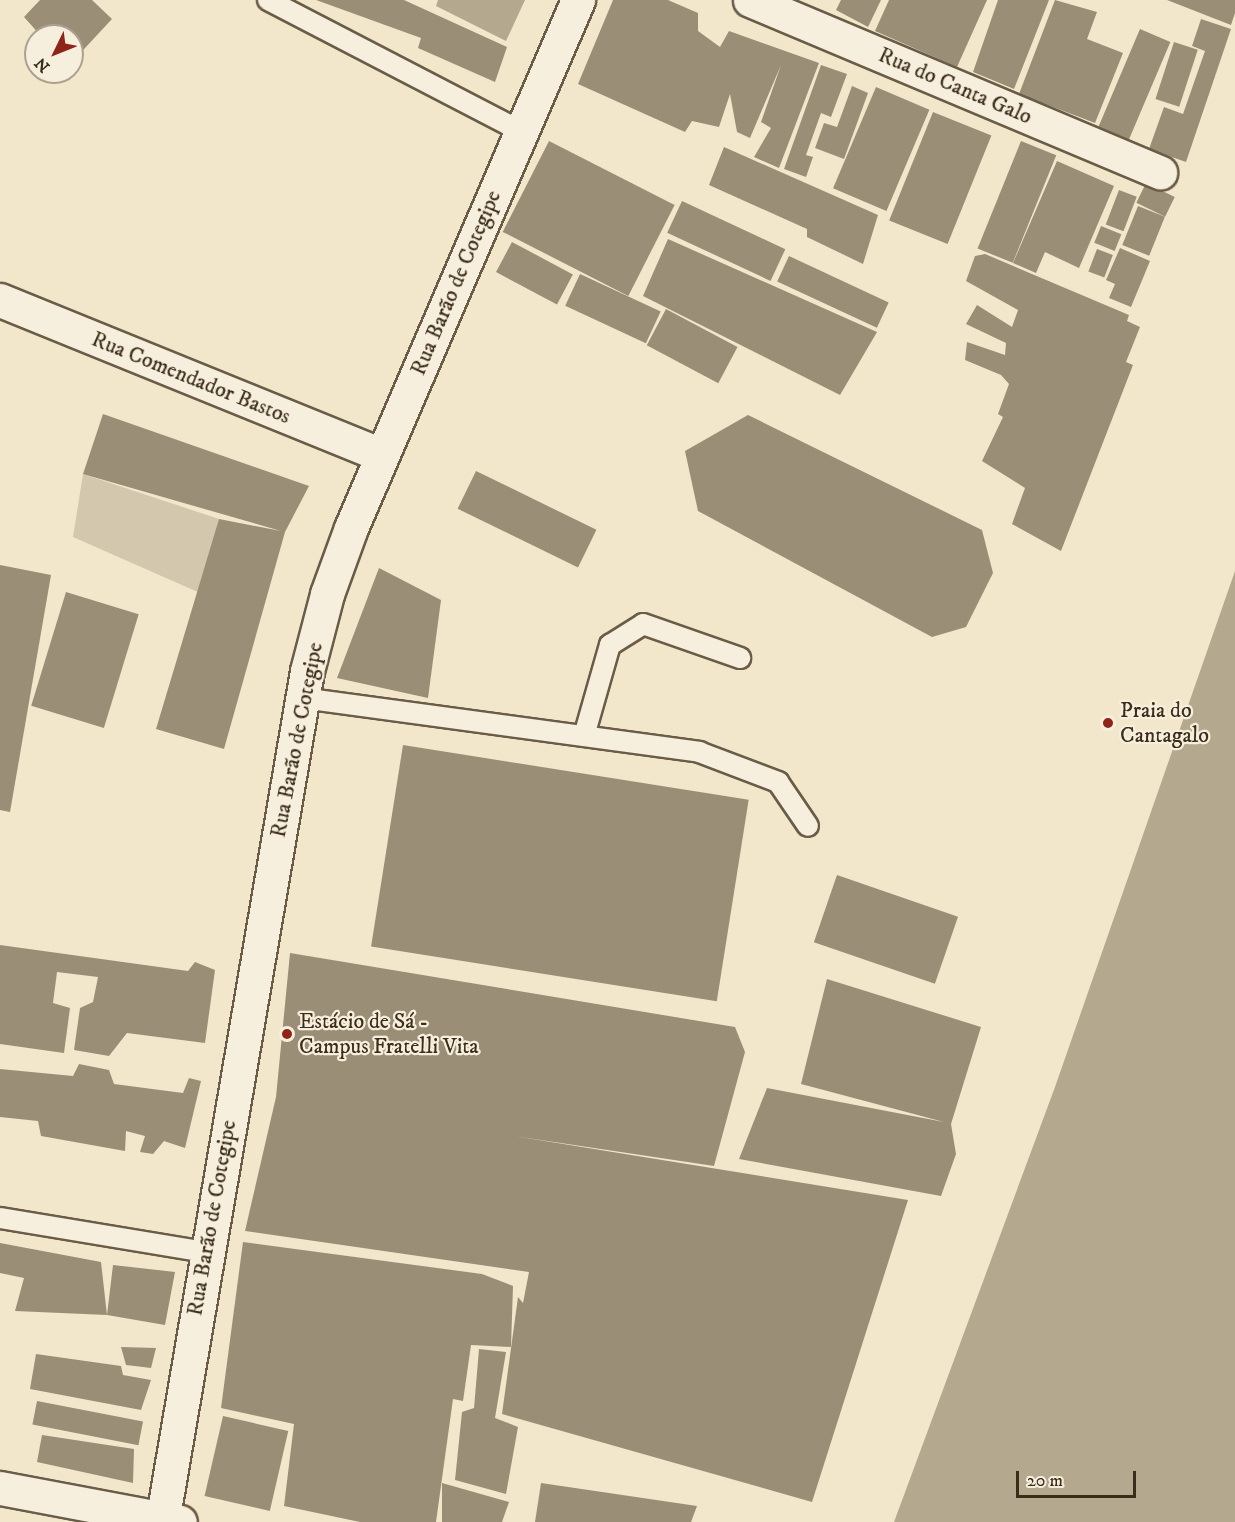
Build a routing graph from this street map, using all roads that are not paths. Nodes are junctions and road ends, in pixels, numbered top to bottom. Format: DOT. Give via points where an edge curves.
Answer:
graph roads {
  1 [pos="268,0"];
  2 [pos="578,0"];
  3 [pos="750,0"];
  4 [pos="521,131"];
  5 [pos="1160,172"];
  6 [pos="0,300"];
  7 [pos="382,455"];
  8 [pos="740,658"];
  9 [pos="302,698"];
  10 [pos="584,736"];
  11 [pos="808,826"];
  12 [pos="0,1218"];
  13 [pos="205,1252"];
  14 [pos="0,1488"];
  15 [pos="168,1521"];
  1 -- 4 [label="lane"];
  2 -- 4 [label="street, Rua Barão de Cotegipe"];
  3 -- 5 [label="street, Rua do Canta Galo"];
  4 -- 7 [label="street, Rua Barão de Cotegipe"];
  6 -- 7 [label="street, Rua Comendador Bastos"];
  7 -- 9 [label="street, Rua Barão de Cotegipe" via="327,594"];
  8 -- 10 [label="lane" via="643,624 610,645"];
  9 -- 10 [label="lane"];
  9 -- 13 [label="street, Rua Barão de Cotegipe"];
  10 -- 11 [label="lane" via="699,752 778,782"];
  12 -- 13 [label="lane"];
  13 -- 15 [label="street, Rua Barão de Cotegipe"];
  14 -- 15 [label="street"];
}
